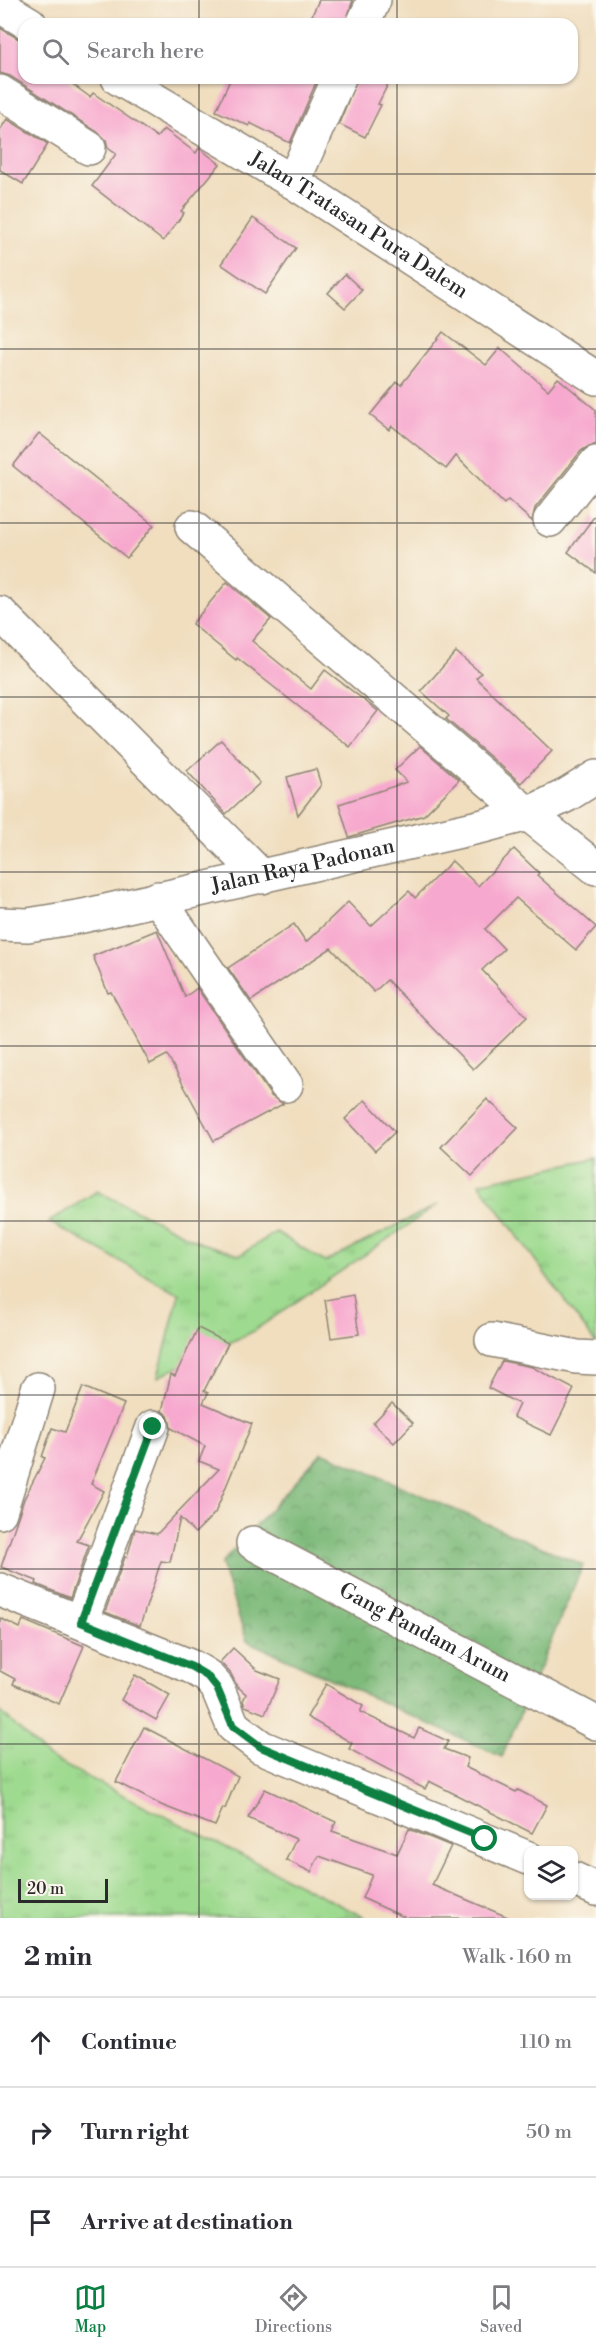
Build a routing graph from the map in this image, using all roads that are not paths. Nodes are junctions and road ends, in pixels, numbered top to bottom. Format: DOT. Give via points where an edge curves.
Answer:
graph roads {
  1 [pos="374,0"];
  2 [pos="0,6"];
  3 [pos="20,18"];
  4 [pos="366,18"];
  5 [pos="128,84"];
  6 [pos="336,84"];
  7 [pos="0,92"];
  8 [pos="89,148"];
  9 [pos="293,182"];
  10 [pos="596,378"];
  11 [pos="596,463"];
  12 [pos="550,520"];
  13 [pos="192,527"];
  14 [pos="0,613"];
  15 [pos="596,777"];
  16 [pos="528,814"];
  17 [pos="596,868"];
  18 [pos="262,877"];
  19 [pos="159,898"];
  20 [pos="0,924"];
  21 [pos="286,1085"];
  22 [pos="492,1340"];
  23 [pos="596,1358"];
  24 [pos="38,1389"];
  25 [pos="153,1427"];
  26 [pos="0,1512"];
  27 [pos="253,1543"];
  28 [pos="0,1590"];
  29 [pos="81,1622"];
  30 [pos="596,1723"];
  31 [pos="524,1856"];
  32 [pos="578,1881"];
  33 [pos="596,1889"];
  1 -- 4 [label="street"];
  2 -- 3 [label="street"];
  5 -- 9 [label="street, Jalan Tratasan Pura Dalem"];
  6 -- 9 [label="street"];
  7 -- 8 [label="street"];
  9 -- 10 [label="street, Jalan Tratasan Pura Dalem"];
  11 -- 12 [label="street"];
  13 -- 16 [label="street"];
  14 -- 18 [label="street"];
  15 -- 16 [label="street, Jalan Raya Padonan"];
  16 -- 17 [label="street"];
  16 -- 18 [label="street, Jalan Raya Padonan"];
  18 -- 19 [label="street, Jalan Raya Padonan"];
  19 -- 20 [label="street, Jalan Raya Padonan" via="83,916 27,925"];
  19 -- 21 [label="street"];
  22 -- 23 [label="street"];
  24 -- 26 [label="street"];
  25 -- 29 [label="street"];
  27 -- 30 [label="street, Gang Pandam Arum"];
  28 -- 29 [label="street"];
  29 -- 31 [label="street" via="207,1676 217,1688 233,1726 261,1747"];
  32 -- 33 [label="street"];
}
